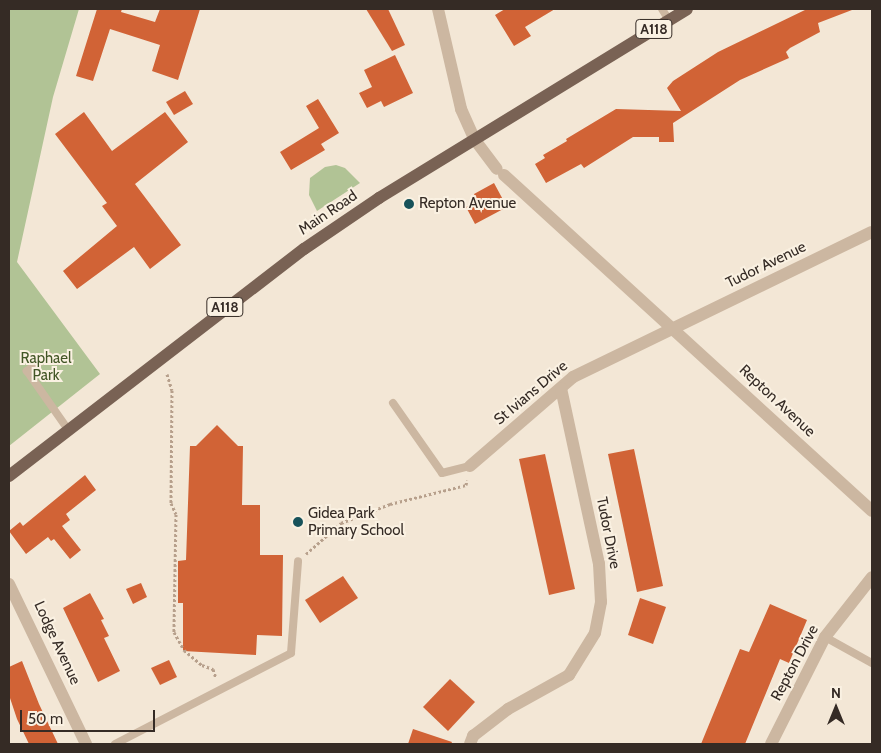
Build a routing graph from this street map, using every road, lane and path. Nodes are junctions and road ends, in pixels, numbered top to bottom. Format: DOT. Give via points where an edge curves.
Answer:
graph roads {
  1 [pos="438,9"];
  2 [pos="662,9"];
  3 [pos="687,9"];
  4 [pos="669,20"];
  5 [pos="475,140"];
  6 [pos="872,232"];
  7 [pos="674,328"];
  8 [pos="49,356"];
  9 [pos="167,374"];
  10 [pos="560,388"];
  11 [pos="393,403"];
  12 [pos="69,432"];
  13 [pos="470,466"];
  14 [pos="9,476"];
  15 [pos="466,485"];
  16 [pos="872,511"];
  17 [pos="298,562"];
  18 [pos="872,577"];
  19 [pos="9,584"];
  20 [pos="825,637"];
  21 [pos="872,663"];
  22 [pos="220,690"];
  23 [pos="86,744"];
  24 [pos="116,744"];
  25 [pos="470,744"];
  26 [pos="771,744"];
  1 -- 5 [label="street, Repton Avenue" via="453,82"];
  2 -- 4 [label="lane"];
  3 -- 4 [label="main road, Main Road / A118"];
  4 -- 5 [label="main road, Main Road / A118"];
  5 -- 7 [label="street, Repton Avenue" via="500,172"];
  5 -- 12 [label="main road, Main Road / A118" via="379,198 264,278"];
  6 -- 7 [label="street, Tudor Avenue"];
  7 -- 10 [label="street, St Ivians Drive" via="597,364"];
  7 -- 16 [label="street, Repton Avenue"];
  8 -- 12 [label="lane" via="27,371"];
  9 -- 22 [label="path" via="172,390 171,503 176,514 174,632 184,650 202,665 213,669"];
  10 -- 13 [label="street, St Ivians Drive"];
  10 -- 25 [label="street, Tudor Drive" via="599,564 601,602 595,633 569,675 508,708 473,736"];
  11 -- 13 [label="lane" via="442,473"];
  12 -- 14 [label="main road, Main Road / A118"];
  15 -- 17 [label="path" via="390,504 342,523"];
  17 -- 22 [label="lane" via="291,652"];
  18 -- 20 [label="street, Repton Drive"];
  19 -- 23 [label="street, Lodge Avenue"];
  20 -- 21 [label="lane"];
  20 -- 26 [label="street, Repton Drive"];
  22 -- 24 [label="lane"];
}
